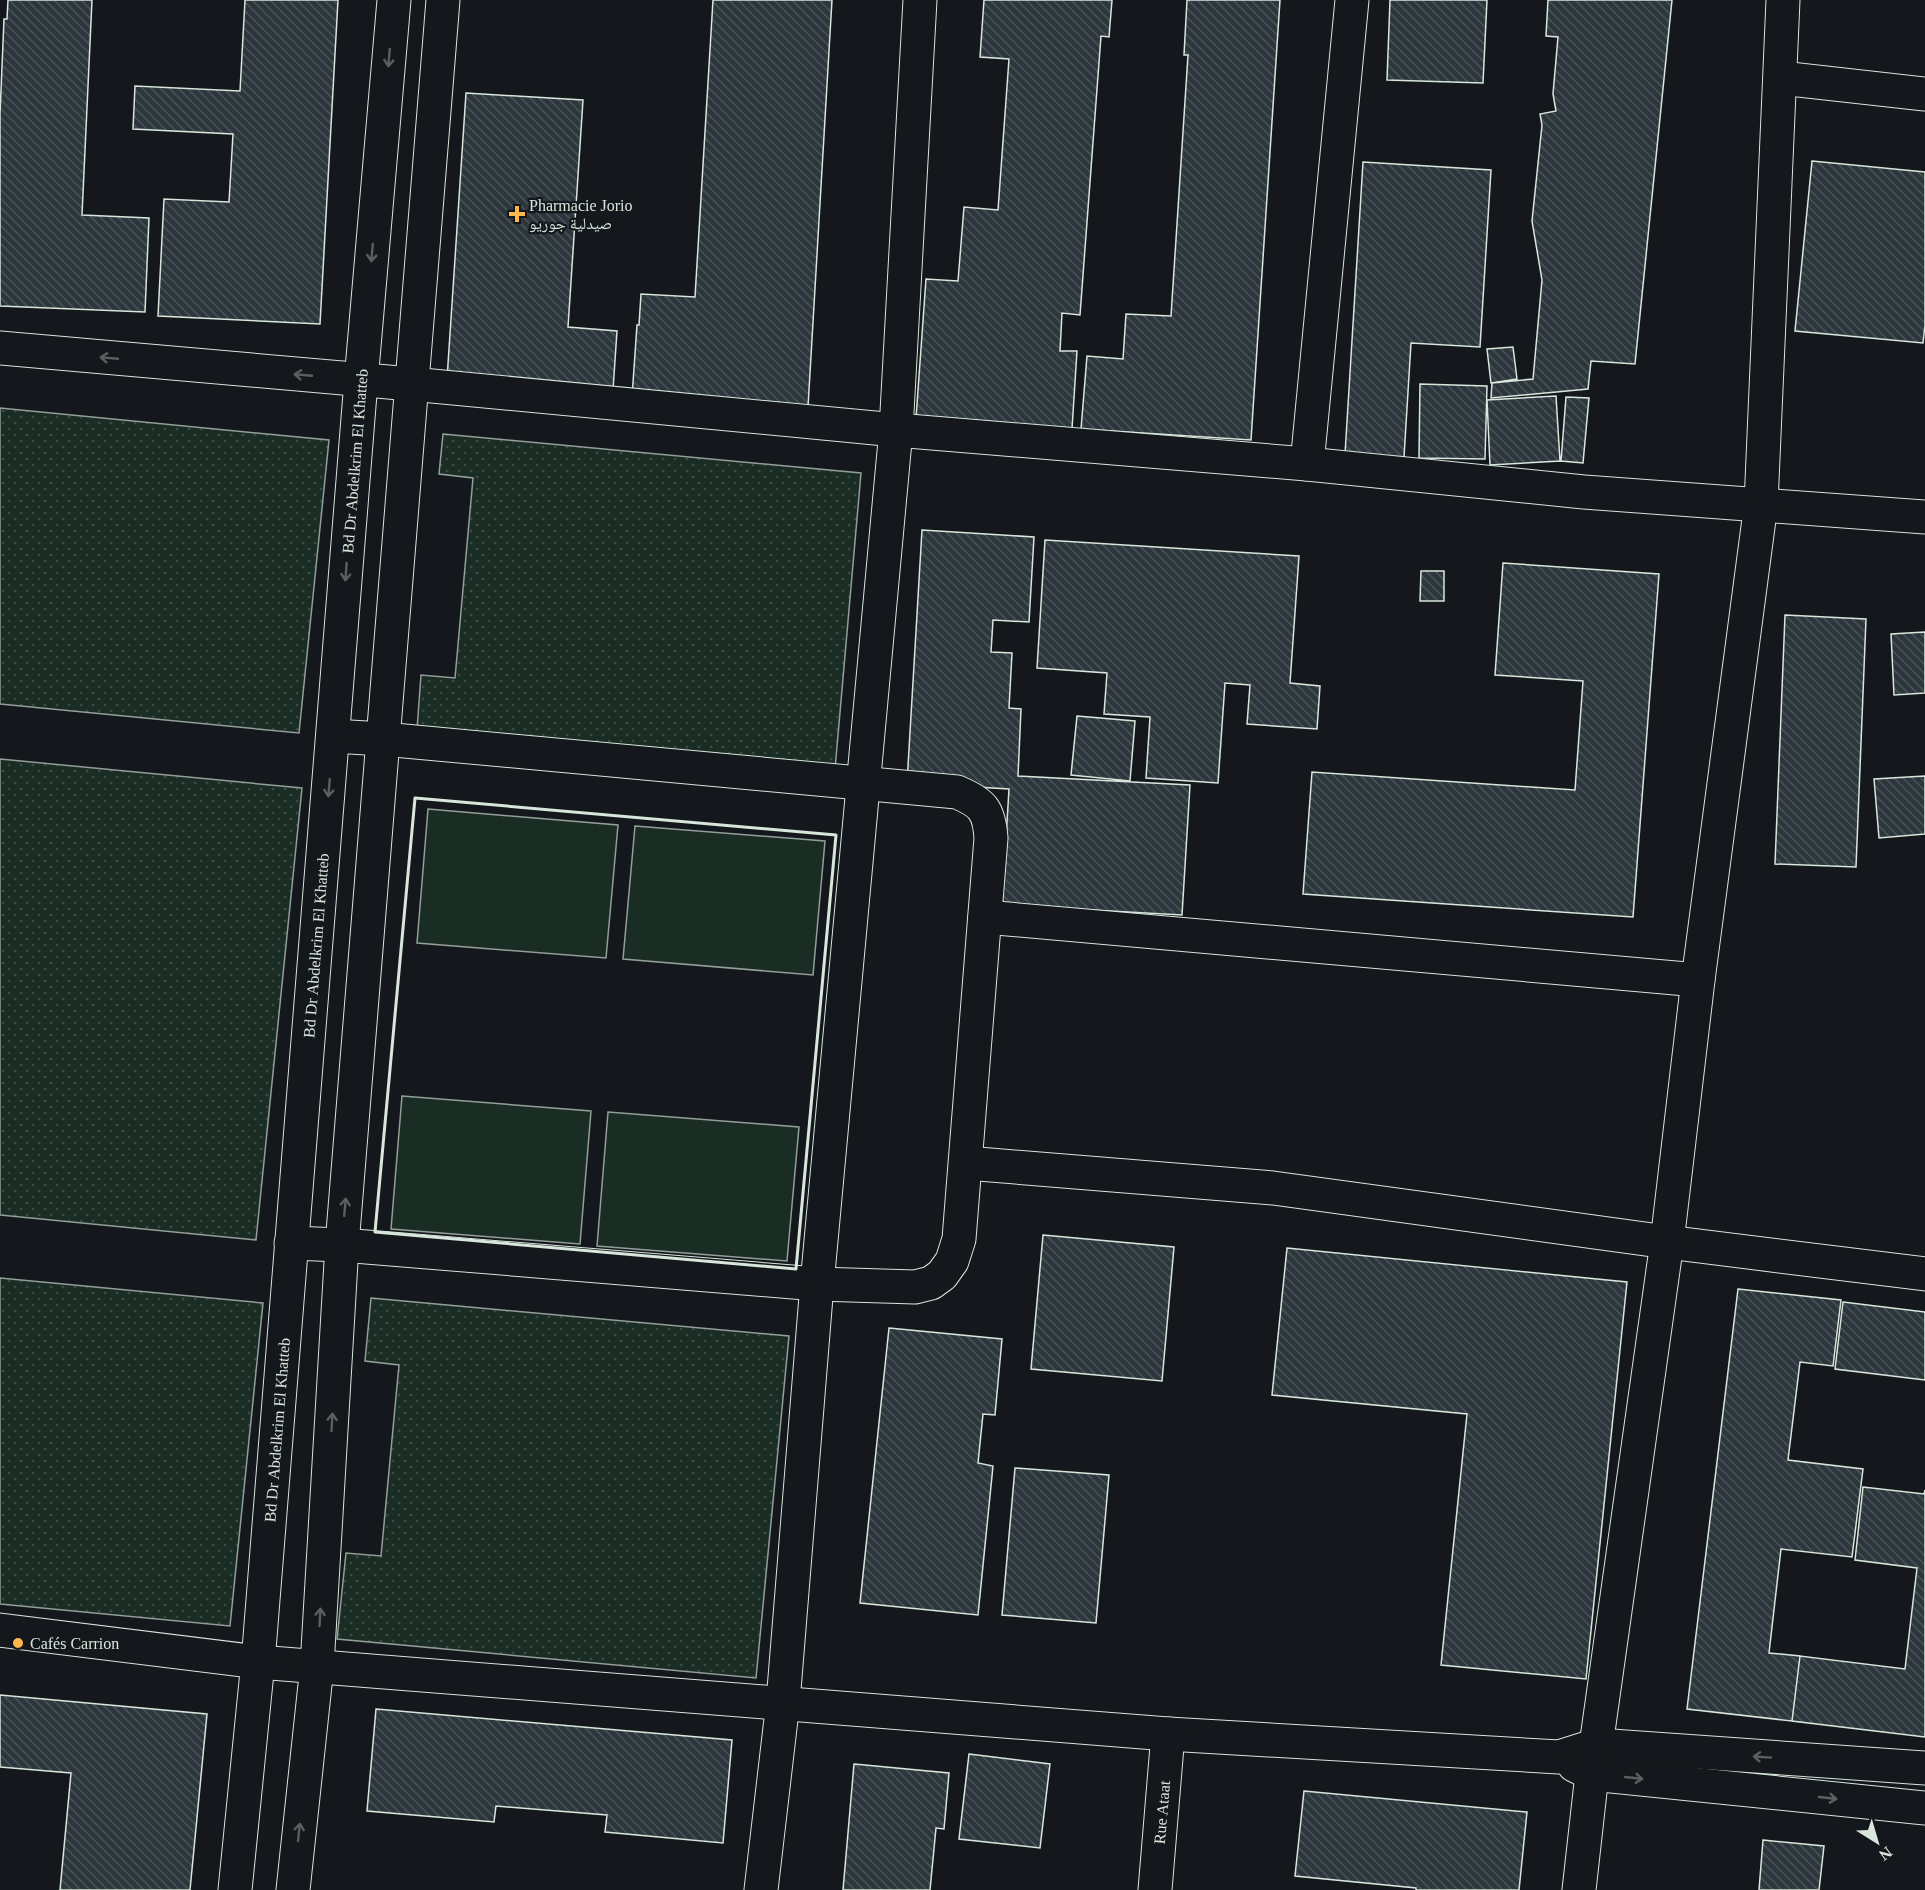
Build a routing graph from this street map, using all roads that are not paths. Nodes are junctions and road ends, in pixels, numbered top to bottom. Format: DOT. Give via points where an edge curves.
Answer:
graph roads {
  1 [pos="394,0"];
  2 [pos="443,0"];
  3 [pos="920,0"];
  4 [pos="1352,0"];
  5 [pos="1783,0"];
  6 [pos="1781,78"];
  7 [pos="1925,94"];
  8 [pos="0,348"];
  9 [pos="361,381"];
  10 [pos="411,384"];
  11 [pos="896,429"];
  12 [pos="1307,464"];
  13 [pos="1761,504"];
  14 [pos="1925,517"];
  15 [pos="333,736"];
  16 [pos="383,739"];
  17 [pos="863,782"];
  18 [pos="985,917"];
  19 [pos="1698,980"];
  20 [pos="966,1163"];
  21 [pos="1667,1242"];
  22 [pos="291,1243"];
  23 [pos="342,1245"];
  24 [pos="1925,1274"];
  25 [pos="817,1284"];
  26 [pos="0,1630"];
  27 [pos="258,1662"];
  28 [pos="317,1666"];
  29 [pos="783,1702"];
  30 [pos="1168,1734"];
  31 [pos="1594,1759"];
  32 [pos="1925,1768"];
  33 [pos="1925,1808"];
  34 [pos="234,1890"];
  35 [pos="293,1890"];
  36 [pos="761,1890"];
  37 [pos="1155,1890"];
  38 [pos="1579,1890"];
  1 -- 9 [label="street, Bd Dr Abdelkrim El Khatteb, one-way"];
  2 -- 10 [label="street"];
  3 -- 11 [label="street"];
  4 -- 12 [label="street"];
  5 -- 6 [label="street"];
  6 -- 7 [label="street"];
  6 -- 13 [label="street"];
  9 -- 8 [label="street, one-way"];
  9 -- 10 [label="street"];
  9 -- 15 [label="street, Bd Dr Abdelkrim El Khatteb, one-way"];
  10 -- 11 [label="street"];
  10 -- 16 [label="street"];
  11 -- 12 [label="street"];
  11 -- 17 [label="street"];
  12 -- 13 [label="street" via="1584,492"];
  13 -- 14 [label="street"];
  13 -- 19 [label="street"];
  15 -- 16 [label="street"];
  15 -- 22 [label="street, Bd Dr Abdelkrim El Khatteb, one-way"];
  16 -- 17 [label="street"];
  23 -- 16 [label="street, one-way"];
  17 -- 18 [label="street" via="957,792 982,805 990,819 992,838"];
  17 -- 25 [label="street"];
  18 -- 19 [label="street"];
  18 -- 20 [label="street"];
  19 -- 21 [label="street"];
  20 -- 21 [label="street" via="1273,1188"];
  20 -- 25 [label="street" via="959,1239 952,1261 942,1275 915,1287"];
  21 -- 24 [label="street"];
  21 -- 31 [label="street"];
  22 -- 23 [label="street"];
  22 -- 27 [label="street, Bd Dr Abdelkrim El Khatteb"];
  23 -- 25 [label="street"];
  28 -- 23 [label="street, one-way"];
  25 -- 29 [label="street"];
  26 -- 27 [label="street"];
  27 -- 28 [label="street"];
  27 -- 34 [label="street, Bd Dr Abdelkrim El Khatteb"];
  28 -- 29 [label="street"];
  35 -- 28 [label="street, one-way"];
  29 -- 30 [label="street"];
  29 -- 36 [label="street"];
  30 -- 31 [label="street"];
  30 -- 37 [label="street, Rue Ataat"];
  32 -- 31 [label="street, one-way"];
  31 -- 33 [label="street, one-way"];
  31 -- 38 [label="street"];
}
